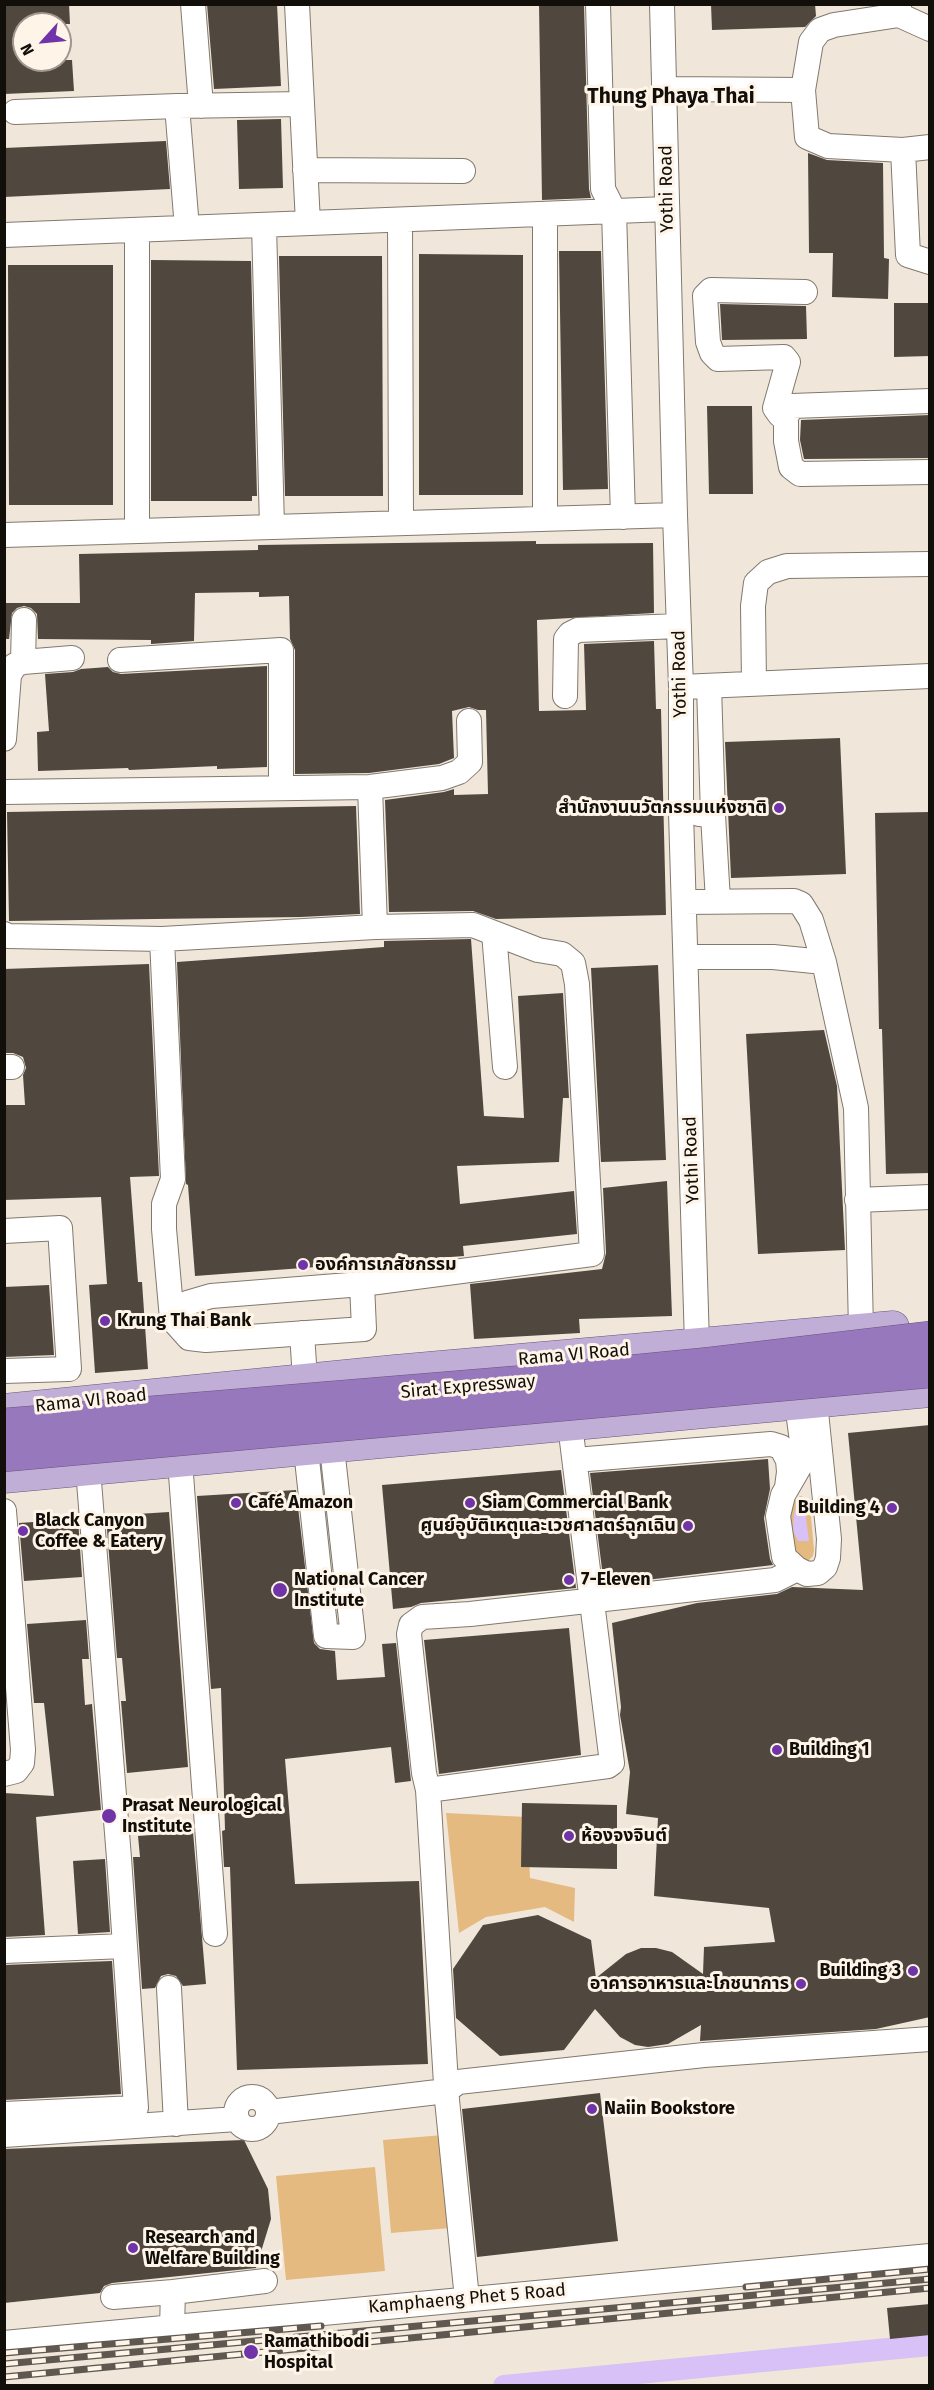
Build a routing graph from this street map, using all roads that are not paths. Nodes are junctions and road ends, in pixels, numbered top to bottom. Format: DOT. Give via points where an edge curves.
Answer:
graph roads {
  1 [pos="193,4"];
  2 [pos="297,4"];
  3 [pos="598,4"];
  4 [pos="663,4"];
  5 [pos="899,10"];
  6 [pos="930,29"];
  7 [pos="664,89"];
  8 [pos="803,90"];
  9 [pos="302,104"];
  10 [pos="177,106"];
  11 [pos="201,106"];
  12 [pos="15,112"];
  13 [pos="930,147"];
  14 [pos="903,150"];
  15 [pos="305,170"];
  16 [pos="463,171"];
  17 [pos="667,209"];
  18 [pos="614,211"];
  19 [pos="545,214"];
  20 [pos="400,220"];
  21 [pos="308,223"];
  22 [pos="264,225"];
  23 [pos="187,228"];
  24 [pos="137,230"];
  25 [pos="4,235"];
  26 [pos="930,262"];
  27 [pos="805,292"];
  28 [pos="930,401"];
  29 [pos="786,417"];
  30 [pos="930,472"];
  31 [pos="675,515"];
  32 [pos="623,517"];
  33 [pos="545,519"];
  34 [pos="401,523"];
  35 [pos="272,527"];
  36 [pos="137,531"];
  37 [pos="4,535"];
  38 [pos="930,564"];
  39 [pos="24,620"];
  40 [pos="679,626"];
  41 [pos="72,658"];
  42 [pos="120,660"];
  43 [pos="23,662"];
  44 [pos="930,676"];
  45 [pos="754,683"];
  46 [pos="709,686"];
  47 [pos="681,687"];
  48 [pos="565,696"];
  49 [pos="469,721"];
  50 [pos="4,739"];
  51 [pos="281,787"];
  52 [pos="370,787"];
  53 [pos="4,792"];
  54 [pos="681,813"];
  55 [pos="714,815"];
  56 [pos="684,902"];
  57 [pos="718,902"];
  58 [pos="375,927"];
  59 [pos="494,933"];
  60 [pos="4,934"];
  61 [pos="162,939"];
  62 [pos="686,957"];
  63 [pos="824,962"];
  64 [pos="505,1067"];
  65 [pos="930,1197"];
  66 [pos="856,1200"];
  67 [pos="4,1231"];
  68 [pos="362,1284"];
  69 [pos="172,1319"];
  70 [pos="930,1323"];
  71 [pos="861,1330"];
  72 [pos="302,1333"];
  73 [pos="930,1338"];
  74 [pos="697,1344"];
  75 [pos="4,1371"];
  76 [pos="930,1371"];
  77 [pos="305,1379"];
  78 [pos="187,1391"];
  79 [pos="930,1391"];
  80 [pos="806,1403"];
  81 [pos="4,1410"];
  82 [pos="4,1425"];
  83 [pos="570,1425"];
  84 [pos="319,1449"];
  85 [pos="4,1455"];
  86 [pos="186,1460"];
  87 [pos="575,1460"];
  88 [pos="4,1461"];
  89 [pos="88,1469"];
  90 [pos="56,1471"];
  91 [pos="4,1477"];
  92 [pos="823,1483"];
  93 [pos="789,1486"];
  94 [pos="4,1511"];
  95 [pos="797,1569"];
  96 [pos="592,1601"];
  97 [pos="4,1774"];
  98 [pos="428,1790"];
  99 [pos="215,1934"];
  100 [pos="124,1946"];
  101 [pos="4,1951"];
  102 [pos="170,1988"];
  103 [pos="930,2039"];
  104 [pos="446,2091"];
  105 [pos="4,2114"];
  106 [pos="176,2124"];
  107 [pos="4,2135"];
  108 [pos="930,2256"];
  109 [pos="265,2281"];
  110 [pos="173,2292"];
  111 [pos="113,2297"];
  112 [pos="467,2299"];
  113 [pos="172,2327"];
  114 [pos="4,2343"];
  1 -- 11 [label="street"];
  2 -- 9 [label="street"];
  3 -- 18 [label="street" via="603,189"];
  4 -- 7 [label="street, Yothi Road"];
  5 -- 6 [label="street"];
  5 -- 8 [label="street" via="820,30 811,42"];
  7 -- 8 [label="street"];
  7 -- 17 [label="street, Yothi Road"];
  8 -- 14 [label="street" via="807,138 828,146"];
  9 -- 11 [label="street"];
  9 -- 15 [label="street"];
  10 -- 11 [label="street"];
  10 -- 12 [label="street"];
  10 -- 23 [label="street"];
  13 -- 14 [label="street"];
  14 -- 26 [label="street" via="908,255"];
  15 -- 16 [label="street"];
  15 -- 21 [label="street"];
  17 -- 18 [label="street"];
  17 -- 31 [label="street, Yothi Road"];
  18 -- 19 [label="street"];
  18 -- 32 [label="street"];
  19 -- 20 [label="street"];
  19 -- 33 [label="street"];
  20 -- 21 [label="street"];
  20 -- 34 [label="street"];
  21 -- 22 [label="street"];
  22 -- 23 [label="street"];
  22 -- 35 [label="street"];
  23 -- 24 [label="street"];
  24 -- 25 [label="street"];
  24 -- 36 [label="street"];
  27 -- 29 [label="street" via="711,290 705,296 708,342 718,358 784,357 788,362 775,408"];
  28 -- 29 [label="street" via="792,406"];
  29 -- 30 [label="street" via="791,467 800,474"];
  31 -- 32 [label="street"];
  31 -- 40 [label="street, Yothi Road"];
  32 -- 33 [label="street"];
  33 -- 34 [label="street"];
  34 -- 35 [label="street"];
  35 -- 36 [label="street"];
  36 -- 37 [label="street"];
  38 -- 45 [label="street" via="788,566 768,572 756,583 753,606"];
  39 -- 43 [label="street"];
  40 -- 47 [label="street, Yothi Road"];
  40 -- 48 [label="street" via="578,630 570,634 566,639"];
  41 -- 43 [label="street"];
  42 -- 51 [label="street" via="281,650"];
  43 -- 50 [label="street" via="15,665 9,675"];
  44 -- 45 [label="street"];
  45 -- 46 [label="street"];
  46 -- 47 [label="street"];
  46 -- 55 [label="street"];
  47 -- 54 [label="street, Yothi Road"];
  49 -- 52 [label="street" via="470,762 459,772 442,778"];
  51 -- 52 [label="street"];
  51 -- 53 [label="street"];
  52 -- 58 [label="street"];
  54 -- 55 [label="street"];
  54 -- 56 [label="street, Yothi Road"];
  55 -- 57 [label="street"];
  56 -- 57 [label="street"];
  56 -- 62 [label="street, Yothi Road"];
  57 -- 63 [label="street" via="801,904"];
  58 -- 59 [label="street" via="473,925"];
  58 -- 61 [label="street"];
  59 -- 64 [label="street"];
  59 -- 68 [label="street" via="538,950 562,954 573,963 592,1254"];
  60 -- 61 [label="street"];
  61 -- 69 [label="street" via="173,1179 164,1204 164,1229"];
  62 -- 63 [label="street" via="774,957"];
  62 -- 74 [label="street, Yothi Road"];
  63 -- 66 [label="street" via="856,1108"];
  65 -- 66 [label="street"];
  66 -- 71 [label="street"];
  67 -- 75 [label="street" via="60,1228 69,1369"];
  68 -- 69 [label="street" via="211,1296 187,1303"];
  68 -- 72 [label="street" via="364,1329"];
  69 -- 72 [label="street" via="189,1338 206,1340"];
  70 -- 71 [label="main road, Rama VI Road"];
  71 -- 74 [label="main road, Rama VI Road"];
  72 -- 77 [label="street"];
  73 -- 82 [label="highway, Sirat Expressway, bridge" via="536,1381"];
  74 -- 77 [label="main road, Rama VI Road"];
  76 -- 85 [label="highway, Sirat Expressway, bridge"];
  77 -- 78 [label="main road, Rama VI Road"];
  78 -- 81 [label="main road, Rama VI Road"];
  78 -- 86 [label="main road"];
  79 -- 80 [label="main road"];
  80 -- 83 [label="main road"];
  80 -- 92 [label="street"];
  80 -- 93 [label="street" via="801,1464"];
  83 -- 84 [label="main road"];
  83 -- 87 [label="street"];
  84 -- 84 [label="street" via="353,1637 327,1636"];
  84 -- 86 [label="main road"];
  86 -- 89 [label="main road"];
  86 -- 99 [label="street"];
  87 -- 93 [label="street" via="771,1444 781,1447 788,1460"];
  87 -- 96 [label="street"];
  88 -- 90 [label="main road"];
  89 -- 90 [label="main road"];
  89 -- 100 [label="street"];
  90 -- 91 [label="main road"];
  92 -- 93 [label="street" via="813,1477 802,1477"];
  92 -- 95 [label="street" via="828,1558 818,1573 807,1574"];
  93 -- 95 [label="street" via="778,1516 780,1537 784,1557"];
  94 -- 97 [label="street" via="23,1750 22,1763 16,1771"];
  95 -- 96 [label="street" via="775,1580"];
  96 -- 98 [label="street" via="612,1763"];
  96 -- 98 [label="street" via="423,1617 411,1625"];
  98 -- 104 [label="street"];
  100 -- 101 [label="street"];
  100 -- 105 [label="street" via="136,2108"];
  102 -- 106 [label="street"];
  103 -- 104 [label="street" via="682,2057 458,2082"];
  104 -- 106 [label="street" via="269,2112 260,2098 249,2097 239,2103 237,2119"];
  104 -- 112 [label="street"];
  106 -- 107 [label="street"];
  108 -- 112 [label="street, Kamphaeng Phet 5 Road"];
  109 -- 110 [label="street"];
  110 -- 111 [label="street"];
  110 -- 113 [label="street"];
  112 -- 113 [label="street, Kamphaeng Phet 5 Road"];
  113 -- 114 [label="street, Kamphaeng Phet 5 Road"];
}
